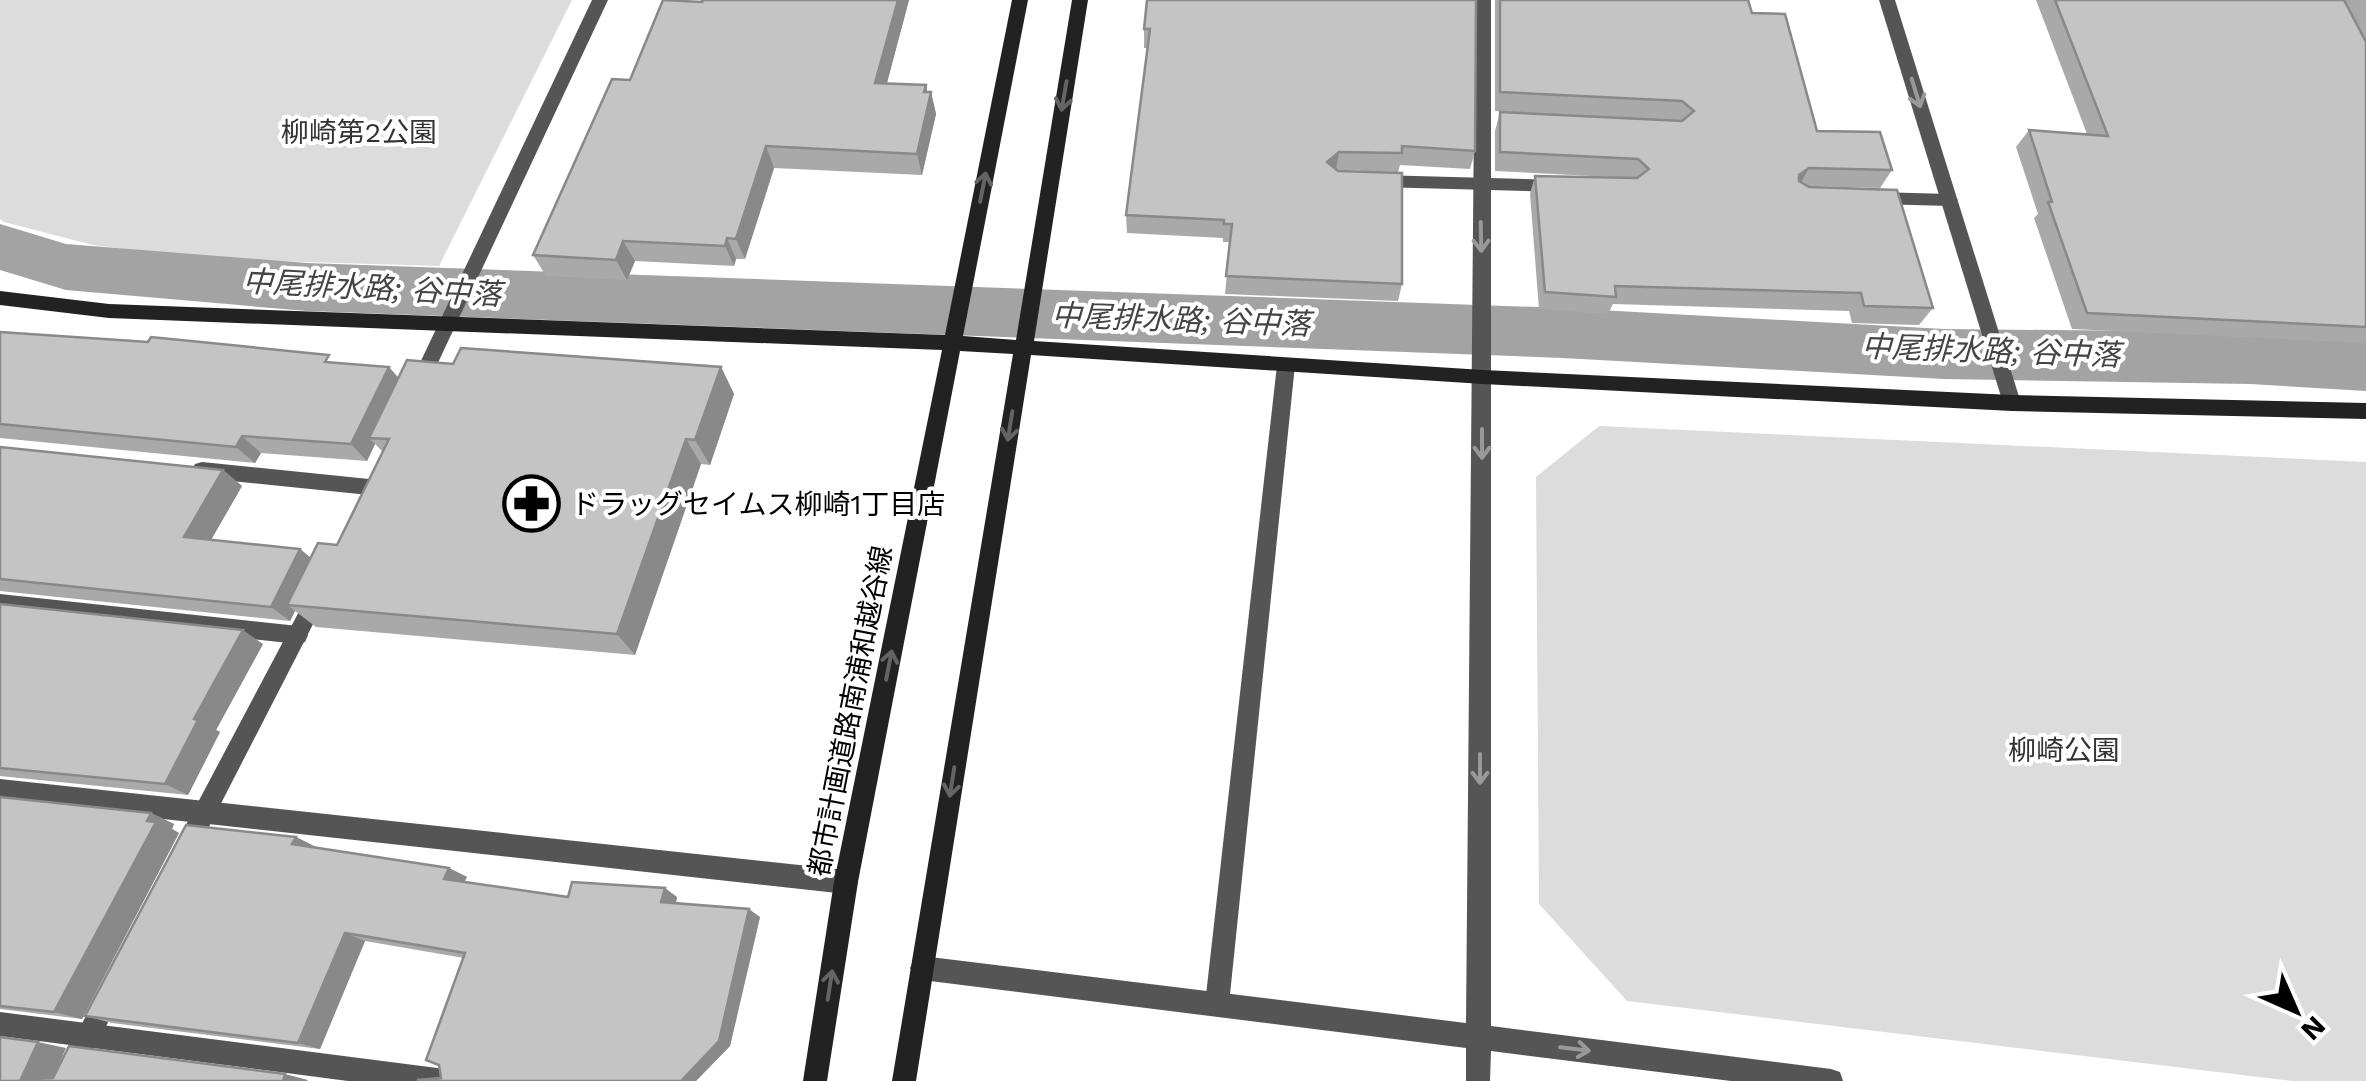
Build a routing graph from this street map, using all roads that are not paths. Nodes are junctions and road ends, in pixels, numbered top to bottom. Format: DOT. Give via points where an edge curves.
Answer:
graph roads {
  1 [pos="600,0"];
  2 [pos="1020,0"];
  3 [pos="1080,0"];
  4 [pos="1484,0"];
  5 [pos="1887,0"];
  6 [pos="1480,120"];
  7 [pos="1499,121"];
  8 [pos="1354,180"];
  9 [pos="1480,184"];
  10 [pos="1574,186"];
  11 [pos="1855,198"];
  12 [pos="1950,200"];
  13 [pos="0,298"];
  14 [pos="448,324"];
  15 [pos="954,335"];
  16 [pos="1024,339"];
  17 [pos="1286,365"];
  18 [pos="1482,377"];
  19 [pos="2012,403"];
  20 [pos="409,406"];
  21 [pos="2366,412"];
  22 [pos="175,467"];
  23 [pos="369,487"];
  24 [pos="330,569"];
  25 [pos="0,603"];
  26 [pos="298,636"];
  27 [pos="0,790"];
  28 [pos="204,814"];
  29 [pos="177,865"];
  30 [pos="846,882"];
  31 [pos="922,968"];
  32 [pos="115,985"];
  33 [pos="1217,1004"];
  34 [pos="0,1024"];
  35 [pos="89,1037"];
  36 [pos="1478,1037"];
  37 [pos="65,1081"];
  38 [pos="445,1081"];
  39 [pos="815,1081"];
  40 [pos="904,1081"];
  41 [pos="1478,1081"];
  42 [pos="1830,1081"];
  1 -- 14 [label="street"];
  15 -- 2 [label="street, 都市計画道路南浦和越谷線, one-way"];
  3 -- 16 [label="street, one-way"];
  4 -- 6 [label="street"];
  5 -- 12 [label="street, one-way"];
  6 -- 7 [label="street"];
  6 -- 9 [label="street"];
  8 -- 9 [label="street"];
  9 -- 10 [label="street"];
  9 -- 18 [label="street, one-way"];
  11 -- 12 [label="street"];
  12 -- 19 [label="street"];
  13 -- 14 [label="street" via="109,311"];
  14 -- 15 [label="street"];
  14 -- 20 [label="street"];
  15 -- 16 [label="street"];
  30 -- 15 [label="street, 都市計画道路南浦和越谷線, one-way"];
  16 -- 17 [label="street"];
  16 -- 31 [label="street, one-way"];
  17 -- 18 [label="street"];
  17 -- 33 [label="street"];
  18 -- 19 [label="street"];
  18 -- 36 [label="street, one-way"];
  19 -- 21 [label="street"];
  22 -- 23 [label="street"];
  24 -- 26 [label="street"];
  25 -- 26 [label="street"];
  26 -- 28 [label="street"];
  27 -- 28 [label="street"];
  28 -- 29 [label="street"];
  28 -- 30 [label="street"];
  39 -- 30 [label="street, 都市計画道路南浦和越谷線, one-way"];
  31 -- 33 [label="street"];
  31 -- 40 [label="street"];
  32 -- 35 [label="street"];
  33 -- 36 [label="street"];
  34 -- 35 [label="street"];
  35 -- 37 [label="street"];
  35 -- 38 [label="street"];
  36 -- 41 [label="street"];
  36 -- 42 [label="street, one-way"];
}
